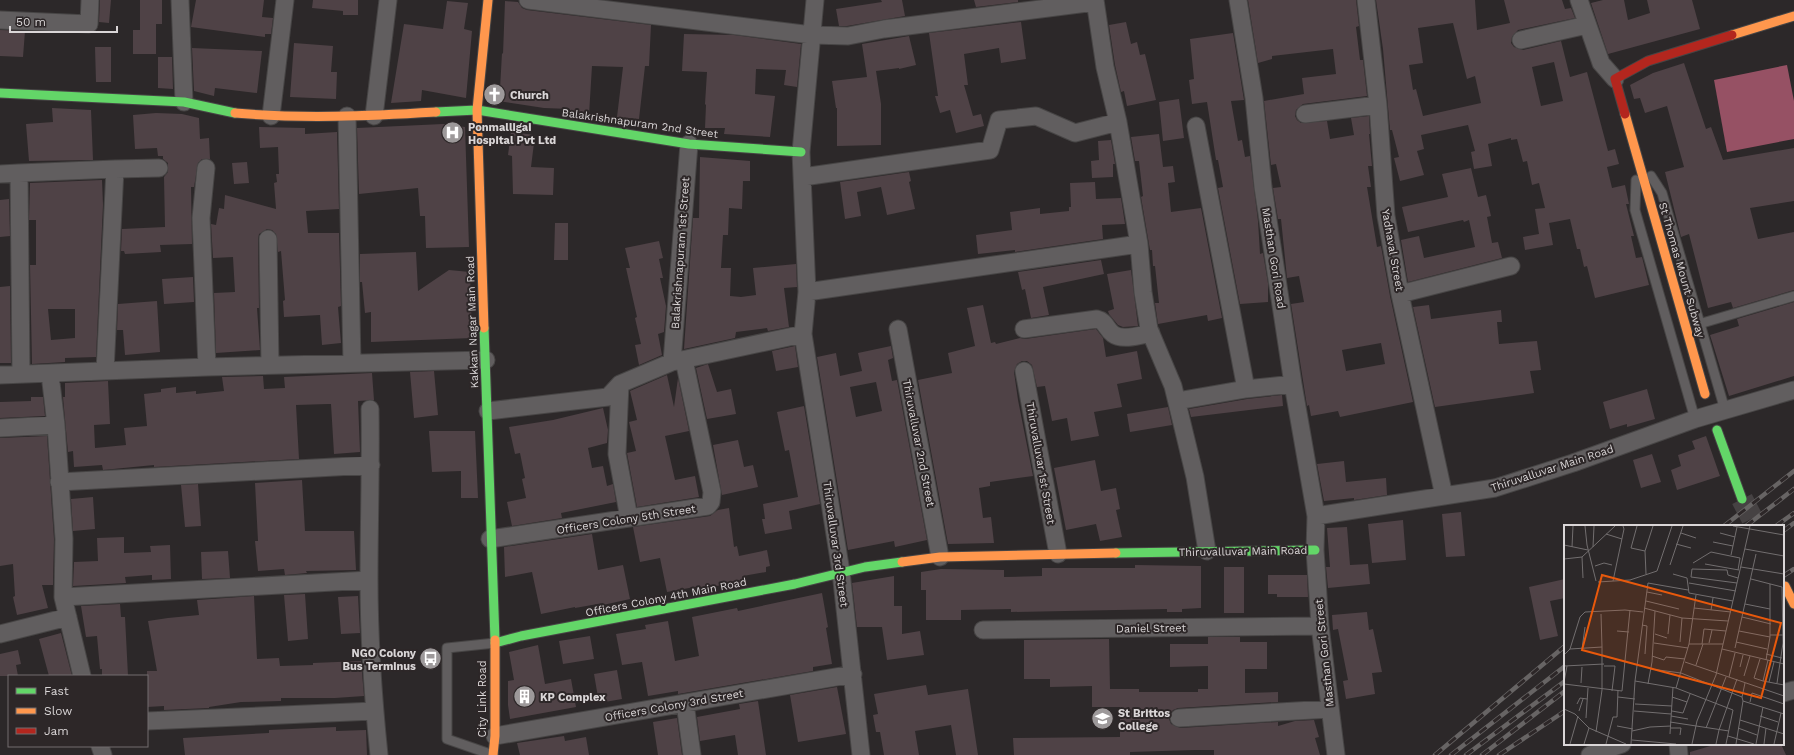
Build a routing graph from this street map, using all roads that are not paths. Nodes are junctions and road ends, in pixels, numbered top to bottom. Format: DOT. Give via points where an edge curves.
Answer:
graph roads {
  1 [pos="90,0"];
  2 [pos="180,0"];
  3 [pos="285,0"];
  4 [pos="388,0"];
  5 [pos="488,0"];
  6 [pos="528,0"];
  7 [pos="815,0"];
  8 [pos="1238,0"];
  9 [pos="1366,0"];
  10 [pos="1579,0"];
  11 [pos="1095,1"];
  12 [pos="1794,16"];
  13 [pos="0,20"];
  14 [pos="1587,25"];
  15 [pos="812,35"];
  16 [pos="1521,40"];
  17 [pos="1615,79"];
  18 [pos="0,93"];
  19 [pos="184,102"];
  20 [pos="1378,105"];
  21 [pos="477,110"];
  22 [pos="1305,114"];
  23 [pos="271,116"];
  24 [pos="347,116"];
  25 [pos="374,116"];
  26 [pos="1118,122"];
  27 [pos="1196,126"];
  28 [pos="688,144"];
  29 [pos="801,152"];
  30 [pos="1637,153"];
  31 [pos="159,168"];
  32 [pos="206,168"];
  33 [pos="115,169"];
  34 [pos="19,173"];
  35 [pos="0,174"];
  36 [pos="803,177"];
  37 [pos="268,239"];
  38 [pos="1139,244"];
  39 [pos="1511,266"];
  40 [pos="807,292"];
  41 [pos="1400,294"];
  42 [pos="1794,296"];
  43 [pos="1699,324"];
  44 [pos="898,329"];
  45 [pos="1024,329"];
  46 [pos="1151,333"];
  47 [pos="803,334"];
  48 [pos="486,360"];
  49 [pos="678,361"];
  50 [pos="352,363"];
  51 [pos="270,365"];
  52 [pos="207,367"];
  53 [pos="105,371"];
  54 [pos="1024,371"];
  55 [pos="21,374"];
  56 [pos="50,374"];
  57 [pos="0,375"];
  58 [pos="620,384"];
  59 [pos="1293,384"];
  60 [pos="1246,389"];
  61 [pos="1794,390"];
  62 [pos="1705,394"];
  63 [pos="1177,401"];
  64 [pos="370,409"];
  65 [pos="1725,410"];
  66 [pos="488,412"];
  67 [pos="1695,419"];
  68 [pos="56,425"];
  69 [pos="0,428"];
  70 [pos="1717,430"];
  71 [pos="371,465"];
  72 [pos="59,482"];
  73 [pos="1444,496"];
  74 [pos="1742,499"];
  75 [pos="1316,516"];
  76 [pos="629,518"];
  77 [pos="490,539"];
  78 [pos="1314,550"];
  79 [pos="1207,551"];
  80 [pos="1058,554"];
  81 [pos="940,557"];
  82 [pos="841,572"];
  83 [pos="369,580"];
  84 [pos="1785,586"];
  85 [pos="63,597"];
  86 [pos="1794,604"];
  87 [pos="68,617"];
  88 [pos="1320,626"];
  89 [pos="983,630"];
  90 [pos="0,634"];
  91 [pos="495,643"];
  92 [pos="853,674"];
  93 [pos="82,675"];
  94 [pos="1794,690"];
  95 [pos="1784,693"];
  96 [pos="685,703"];
  97 [pos="1330,709"];
  98 [pos="374,711"];
  99 [pos="1178,718"];
  100 [pos="148,721"];
  101 [pos="495,736"];
  102 [pos="1619,745"];
  103 [pos="1678,745"];
  104 [pos="379,755"];
  105 [pos="493,755"];
  106 [pos="692,755"];
  107 [pos="861,755"];
  108 [pos="1336,755"];
  109 [pos="1590,755"];
  110 [pos="1679,755"];
  1 -- 13 [label="street" via="89,24"];
  2 -- 19 [label="street"];
  3 -- 23 [label="street"];
  4 -- 25 [label="street"];
  5 -- 21 [label="street, Kakkan Nagar Main Road"];
  6 -- 15 [label="street"];
  7 -- 15 [label="street, Thiruvalluvar 3rd Street"];
  8 -- 59 [label="street, Masthan Gori Road"];
  9 -- 20 [label="street, Yadhaval Street"];
  10 -- 14 [label="street"];
  11 -- 15 [label="street" via="848,36"];
  11 -- 26 [label="street" via="1105,67"];
  12 -- 17 [label="street" via="1648,62"];
  14 -- 16 [label="street"];
  14 -- 17 [label="street" via="1601,63"];
  15 -- 29 [label="street, Thiruvalluvar 3rd Street"];
  17 -- 30 [label="street, St Thomas Mount Subway"];
  18 -- 19 [label="street, Balakrishnapuram 2nd Street"];
  19 -- 23 [label="street, Balakrishnapuram 2nd Street" via="227,112"];
  20 -- 22 [label="street"];
  20 -- 41 [label="street, Yadhaval Street" via="1386,216"];
  21 -- 25 [label="street, Balakrishnapuram 2nd Street"];
  21 -- 28 [label="street, Balakrishnapuram 2nd Street"];
  21 -- 48 [label="street, Kakkan Nagar Main Road"];
  23 -- 24 [label="street, Balakrishnapuram 2nd Street"];
  24 -- 25 [label="street, Balakrishnapuram 2nd Street"];
  24 -- 50 [label="street"];
  26 -- 36 [label="street" via="1075,133 1036,116 999,120 990,150"];
  26 -- 38 [label="street"];
  27 -- 60 [label="street"];
  28 -- 29 [label="street, Balakrishnapuram 2nd Street"];
  28 -- 49 [label="street, Balakrishnapuram 1st Street"];
  29 -- 36 [label="street, Thiruvalluvar 3rd Street"];
  30 -- 43 [label="lane" via="1662,193"];
  30 -- 62 [label="street, St Thomas Mount Subway"];
  30 -- 67 [label="lane" via="1635,210"];
  31 -- 33 [label="street"];
  32 -- 52 [label="street" via="201,218"];
  33 -- 34 [label="street"];
  33 -- 53 [label="street"];
  34 -- 35 [label="street"];
  34 -- 55 [label="street"];
  36 -- 40 [label="street, Thiruvalluvar 3rd Street"];
  37 -- 51 [label="street"];
  38 -- 40 [label="street"];
  38 -- 46 [label="street" via="1143,292"];
  39 -- 41 [label="street"];
  40 -- 47 [label="street, Thiruvalluvar 3rd Street"];
  41 -- 73 [label="street, Yadhaval Street"];
  42 -- 43 [label="lane"];
  43 -- 65 [label="lane"];
  44 -- 81 [label="street, Thiruvalluvar 2nd Street"];
  45 -- 46 [label="street" via="1097,319 1105,324 1112,334 1119,336"];
  46 -- 63 [label="street"];
  47 -- 49 [label="street"];
  47 -- 82 [label="street, Thiruvalluvar 3rd Street"];
  48 -- 50 [label="street"];
  48 -- 66 [label="street, Kakkan Nagar Main Road"];
  49 -- 58 [label="street"];
  49 -- 76 [label="street, Officers Colony 5th Street" via="712,492 711,502 708,506"];
  50 -- 51 [label="street"];
  51 -- 52 [label="street"];
  52 -- 53 [label="street"];
  53 -- 56 [label="street"];
  54 -- 80 [label="street, Thiruvalluvar 1st Street"];
  55 -- 56 [label="street"];
  55 -- 57 [label="street"];
  56 -- 68 [label="street"];
  58 -- 66 [label="street" via="608,396 598,399"];
  58 -- 76 [label="street" via="617,454"];
  59 -- 60 [label="street"];
  59 -- 75 [label="street, Masthan Gori Road"];
  60 -- 63 [label="street"];
  61 -- 65 [label="street, Thiruvalluvar Main Road"];
  63 -- 79 [label="street" via="1195,477"];
  64 -- 71 [label="street"];
  65 -- 67 [label="street, Thiruvalluvar Main Road"];
  66 -- 77 [label="street, Kakkan Nagar Main Road"];
  67 -- 73 [label="street, Thiruvalluvar Main Road" via="1495,488"];
  68 -- 69 [label="street"];
  68 -- 72 [label="street"];
  70 -- 74 [label="street"];
  71 -- 72 [label="street"];
  71 -- 83 [label="street"];
  72 -- 85 [label="street" via="64,539"];
  73 -- 75 [label="street, Thiruvalluvar Main Road"];
  75 -- 78 [label="street, Thiruvalluvar Main Road"];
  76 -- 77 [label="street, Officers Colony 5th Street"];
  77 -- 91 [label="street, Kakkan Nagar Main Road"];
  78 -- 79 [label="street, Thiruvalluvar Main Road"];
  78 -- 88 [label="street, Masthan Gori Street"];
  79 -- 80 [label="street, Thiruvalluvar Main Road"];
  80 -- 81 [label="street, Thiruvalluvar Main Road"];
  81 -- 82 [label="street, Thiruvalluvar Main Road"];
  82 -- 91 [label="street, Officers Colony 4th Main Road" via="795,584"];
  82 -- 92 [label="street, Thiruvalluvar 3rd Street"];
  83 -- 85 [label="street"];
  83 -- 98 [label="street"];
  84 -- 86 [label="street"];
  85 -- 87 [label="street"];
  87 -- 90 [label="street"];
  87 -- 93 [label="street"];
  88 -- 89 [label="street, Daniel Street"];
  88 -- 97 [label="street, Masthan Gori Street"];
  91 -- 101 [label="street, City Link Road"];
  91 -- 105 [label="lane" via="447,648 447,739"];
  92 -- 96 [label="street, Officers Colony 3rd Street"];
  92 -- 107 [label="street, Thiruvalluvar 3rd Street"];
  94 -- 95 [label="street"];
  96 -- 101 [label="street, Officers Colony 3rd Street"];
  96 -- 106 [label="street"];
  97 -- 99 [label="street"];
  97 -- 108 [label="street, Masthan Gori Street"];
  98 -- 100 [label="street"];
  98 -- 104 [label="street"];
  101 -- 105 [label="street, City Link Road"];
  102 -- 109 [label="street"];
  103 -- 110 [label="street"];
}
